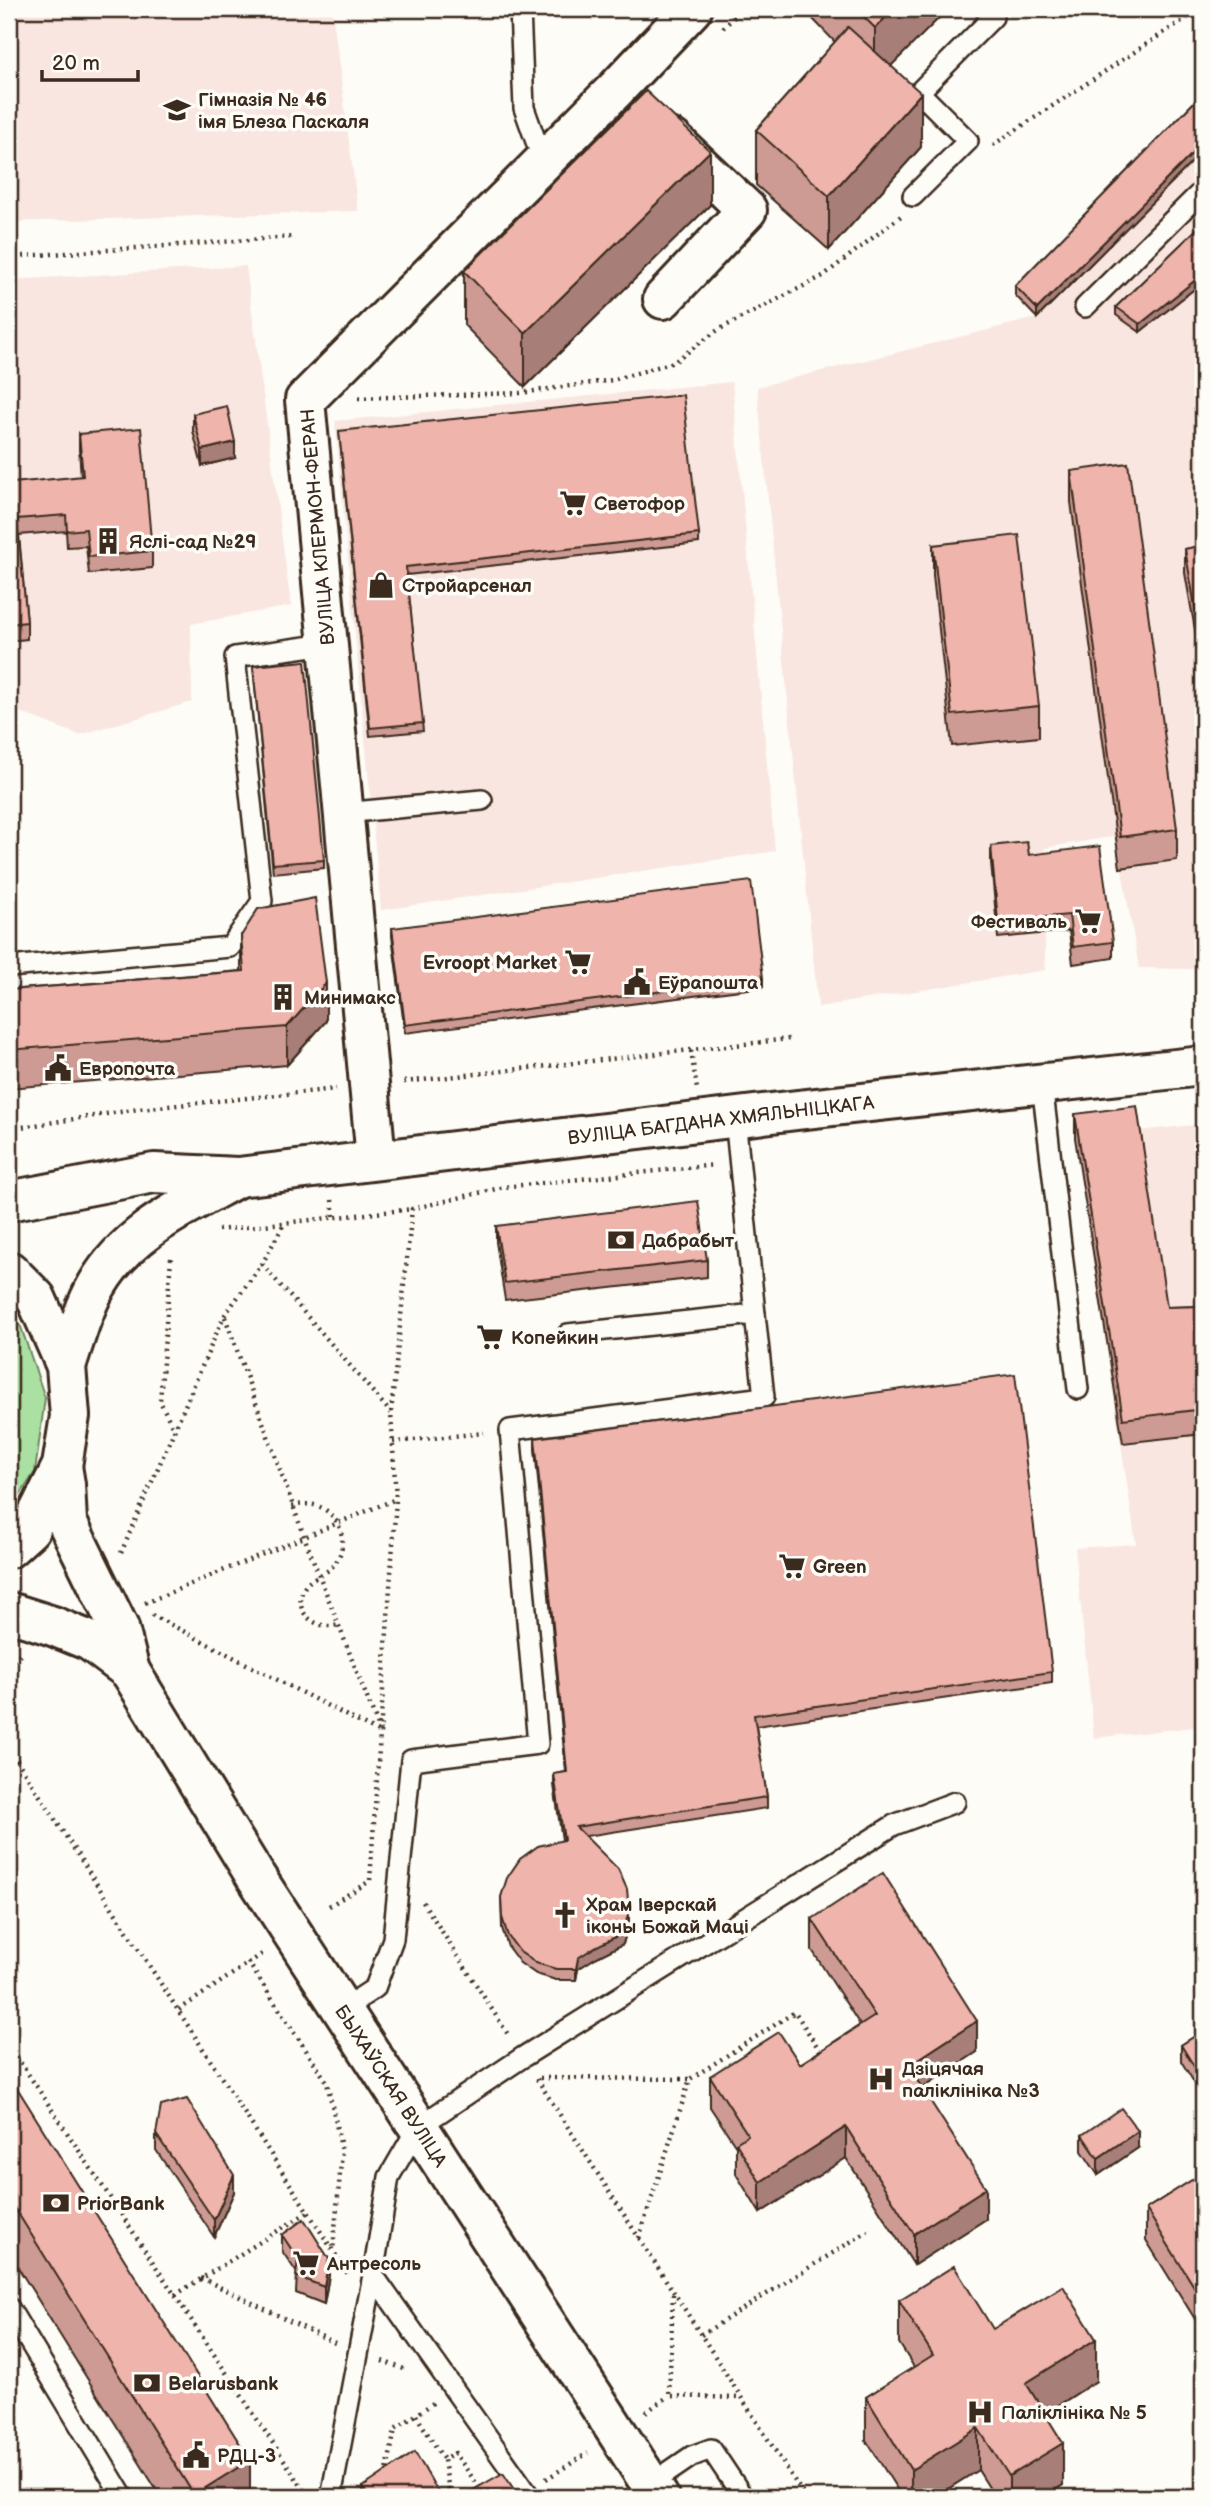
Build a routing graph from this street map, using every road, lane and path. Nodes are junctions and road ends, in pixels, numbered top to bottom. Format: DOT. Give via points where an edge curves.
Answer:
graph roads {
  1 [pos="520,9"];
  2 [pos="742,9"];
  3 [pos="985,9"];
  4 [pos="1200,9"];
  5 [pos="703,23"];
  6 [pos="636,106"];
  7 [pos="991,146"];
  8 [pos="543,161"];
  9 [pos="1203,190"];
  10 [pos="910,203"];
  11 [pos="292,237"];
  12 [pos="9,257"];
  13 [pos="663,299"];
  14 [pos="1085,307"];
  15 [pos="305,400"];
  16 [pos="327,644"];
  17 [pos="482,800"];
  18 [pos="342,813"];
  19 [pos="9,967"];
  20 [pos="691,1051"];
  21 [pos="1203,1066"];
  22 [pos="1042,1084"];
  23 [pos="697,1094"];
  24 [pos="735,1118"];
  25 [pos="376,1159"];
  26 [pos="740,1161"];
  27 [pos="237,1177"];
  28 [pos="9,1200"];
  29 [pos="412,1209"];
  30 [pos="285,1222"];
  31 [pos="214,1230"];
  32 [pos="172,1247"];
  33 [pos="262,1264"];
  34 [pos="9,1271"];
  35 [pos="755,1314"];
  36 [pos="225,1316"];
  37 [pos="568,1334"];
  38 [pos="66,1366"];
  39 [pos="1078,1389"];
  40 [pos="391,1413"];
  41 [pos="174,1430"];
  42 [pos="454,1437"];
  43 [pos="393,1443"];
  44 [pos="62,1466"];
  45 [pos="396,1499"];
  46 [pos="292,1506"];
  47 [pos="339,1524"];
  48 [pos="304,1539"];
  49 [pos="9,1548"];
  50 [pos="120,1555"];
  51 [pos="319,1576"];
  52 [pos="136,1607"];
  53 [pos="9,1612"];
  54 [pos="148,1613"];
  55 [pos="338,1625"];
  56 [pos="16,1652"];
  57 [pos="9,1667"];
  58 [pos="130,1671"];
  59 [pos="381,1733"];
  60 [pos="9,1748"];
  61 [pos="955,1802"];
  62 [pos="421,1898"];
  63 [pos="329,1906"];
  64 [pos="268,1949"];
  65 [pos="248,1962"];
  66 [pos="343,2009"];
  67 [pos="179,2010"];
  68 [pos="9,2045"];
  69 [pos="823,2055"];
  70 [pos="523,2057"];
  71 [pos="690,2079"];
  72 [pos="418,2127"];
  73 [pos="308,2212"];
  74 [pos="868,2231"];
  75 [pos="639,2239"];
  76 [pos="333,2251"];
  77 [pos="373,2275"];
  78 [pos="201,2278"];
  79 [pos="673,2292"];
  80 [pos="174,2295"];
  81 [pos="368,2307"];
  82 [pos="9,2308"];
  83 [pos="701,2335"];
  84 [pos="359,2354"];
  85 [pos="404,2360"];
  86 [pos="426,2392"];
  87 [pos="669,2396"];
  88 [pos="741,2398"];
  89 [pos="434,2403"];
  90 [pos="441,2413"];
  91 [pos="643,2414"];
  92 [pos="415,2416"];
  93 [pos="588,2453"];
  94 [pos="444,2459"];
  95 [pos="556,2473"];
  96 [pos="385,2481"];
  97 [pos="655,2491"];
  98 [pos="123,2497"];
  99 [pos="309,2497"];
  100 [pos="331,2497"];
  101 [pos="450,2497"];
  102 [pos="486,2497"];
  103 [pos="530,2497"];
  104 [pos="743,2497"];
  105 [pos="805,2497"];
  1 -- 8 [label="lane" via="524,108"];
  2 -- 5 [label="path"];
  3 -- 10 [label="lane" via="993,17 919,92 968,141"];
  4 -- 7 [label="path"];
  5 -- 6 [label="main road, ВУЛІЦА КЛЕРМОН-ФЕРАН"];
  6 -- 8 [label="main road, ВУЛІЦА КЛЕРМОН-ФЕРАН"];
  6 -- 13 [label="main road" via="747,210"];
  8 -- 15 [label="main road, ВУЛІЦА КЛЕРМОН-ФЕРАН"];
  9 -- 14 [label="lane"];
  10 -- 15 [label="path" via="823,276 718,330 674,362 613,380 520,393"];
  11 -- 12 [label="path"];
  15 -- 16 [label="main road, ВУЛІЦА КЛЕРМОН-ФЕРАН"];
  16 -- 18 [label="main road, ВУЛІЦА КЛЕРМОН-ФЕРАН"];
  16 -- 19 [label="lane" via="235,657 262,901 230,947"];
  17 -- 18 [label="lane"];
  18 -- 25 [label="main road, ВУЛІЦА КЛЕРМОН-ФЕРАН"];
  20 -- 23 [label="path"];
  21 -- 22 [label="main road, ВУЛІЦА БАГДАНА ХМЯЛЬНІЦКАГА"];
  22 -- 24 [label="main road, ВУЛІЦА БАГДАНА ХМЯЛЬНІЦКАГА"];
  22 -- 39 [label="lane"];
  24 -- 25 [label="main road, ВУЛІЦА БАГДАНА ХМЯЛЬНІЦКАГА"];
  24 -- 26 [label="lane"];
  25 -- 27 [label="main road, ВУЛІЦА БАГДАНА ХМЯЛЬНІЦКАГА"];
  26 -- 29 [label="path" via="504,1187"];
  26 -- 35 [label="lane"];
  27 -- 28 [label="main road, ВУЛІЦА БАГДАНА ХМЯЛЬНІЦКАГА" via="154,1173"];
  27 -- 38 [label="main road, ВУЛІЦА БАГДАНА ХМЯЛЬНІЦКАГА" via="167,1216 128,1245 97,1284"];
  29 -- 30 [label="path"];
  29 -- 40 [label="path"];
  30 -- 31 [label="path"];
  30 -- 33 [label="path"];
  32 -- 41 [label="path" via="160,1401"];
  33 -- 36 [label="path"];
  33 -- 40 [label="path"];
  34 -- 38 [label="main road" via="36,1298"];
  35 -- 37 [label="lane"];
  35 -- 66 [label="lane" via="764,1397 510,1430 538,1744 411,1760 393,1939 375,1988"];
  36 -- 41 [label="path"];
  36 -- 46 [label="path"];
  38 -- 44 [label="main road" via="70,1416"];
  40 -- 43 [label="path"];
  41 -- 50 [label="path"];
  42 -- 43 [label="path"];
  43 -- 45 [label="path"];
  44 -- 49 [label="main road" via="30,1529"];
  44 -- 58 [label="main road, БЫХАЎСКАЯ ВУЛІЦА" via="67,1522 119,1628"];
  45 -- 47 [label="path"];
  45 -- 59 [label="path"];
  46 -- 47 [label="path" via="324,1508"];
  46 -- 48 [label="path"];
  47 -- 48 [label="path"];
  47 -- 51 [label="path" via="342,1548 337,1560"];
  48 -- 51 [label="path"];
  48 -- 52 [label="path"];
  51 -- 55 [label="path"];
  51 -- 55 [label="path" via="302,1593 302,1609 321,1627"];
  53 -- 58 [label="main road, БЫХАЎСКАЯ ВУЛІЦА" via="90,1641"];
  54 -- 59 [label="path"];
  55 -- 59 [label="path"];
  56 -- 57 [label="path" via="23,1652"];
  58 -- 66 [label="main road, БЫХАЎСКАЯ ВУЛІЦА"];
  59 -- 63 [label="path" via="370,1881"];
  60 -- 67 [label="path"];
  61 -- 70 [label="lane" via="894,1825"];
  62 -- 70 [label="path"];
  64 -- 65 [label="path"];
  65 -- 67 [label="path"];
  65 -- 76 [label="path" via="327,2082 342,2151"];
  66 -- 72 [label="main road, БЫХАЎСКАЯ ВУЛІЦА"];
  67 -- 73 [label="path"];
  68 -- 80 [label="path"];
  69 -- 71 [label="path" via="794,2012"];
  70 -- 72 [label="lane"];
  71 -- 75 [label="path"];
  71 -- 75 [label="path" via="536,2078"];
  72 -- 77 [label="lane" via="389,2177"];
  72 -- 97 [label="main road, БЫХАЎСКАЯ ВУЛІЦА"];
  73 -- 76 [label="path"];
  73 -- 78 [label="path"];
  74 -- 83 [label="path"];
  75 -- 79 [label="path"];
  76 -- 81 [label="path"];
  77 -- 81 [label="lane"];
  77 -- 103 [label="lane"];
  78 -- 80 [label="path"];
  78 -- 84 [label="path"];
  79 -- 83 [label="path"];
  79 -- 87 [label="path"];
  80 -- 99 [label="path"];
  81 -- 84 [label="lane"];
  82 -- 98 [label="lane"];
  83 -- 88 [label="path"];
  84 -- 85 [label="path" via="411,2371"];
  84 -- 100 [label="lane"];
  86 -- 89 [label="path"];
  87 -- 88 [label="path"];
  87 -- 91 [label="path"];
  88 -- 105 [label="path"];
  89 -- 90 [label="path"];
  89 -- 92 [label="path"];
  92 -- 94 [label="path"];
  92 -- 96 [label="path" via="395,2429"];
  93 -- 95 [label="path"];
  94 -- 101 [label="path"];
  94 -- 102 [label="path" via="455,2453"];
  97 -- 104 [label="lane" via="692,2456 711,2449"];
}
